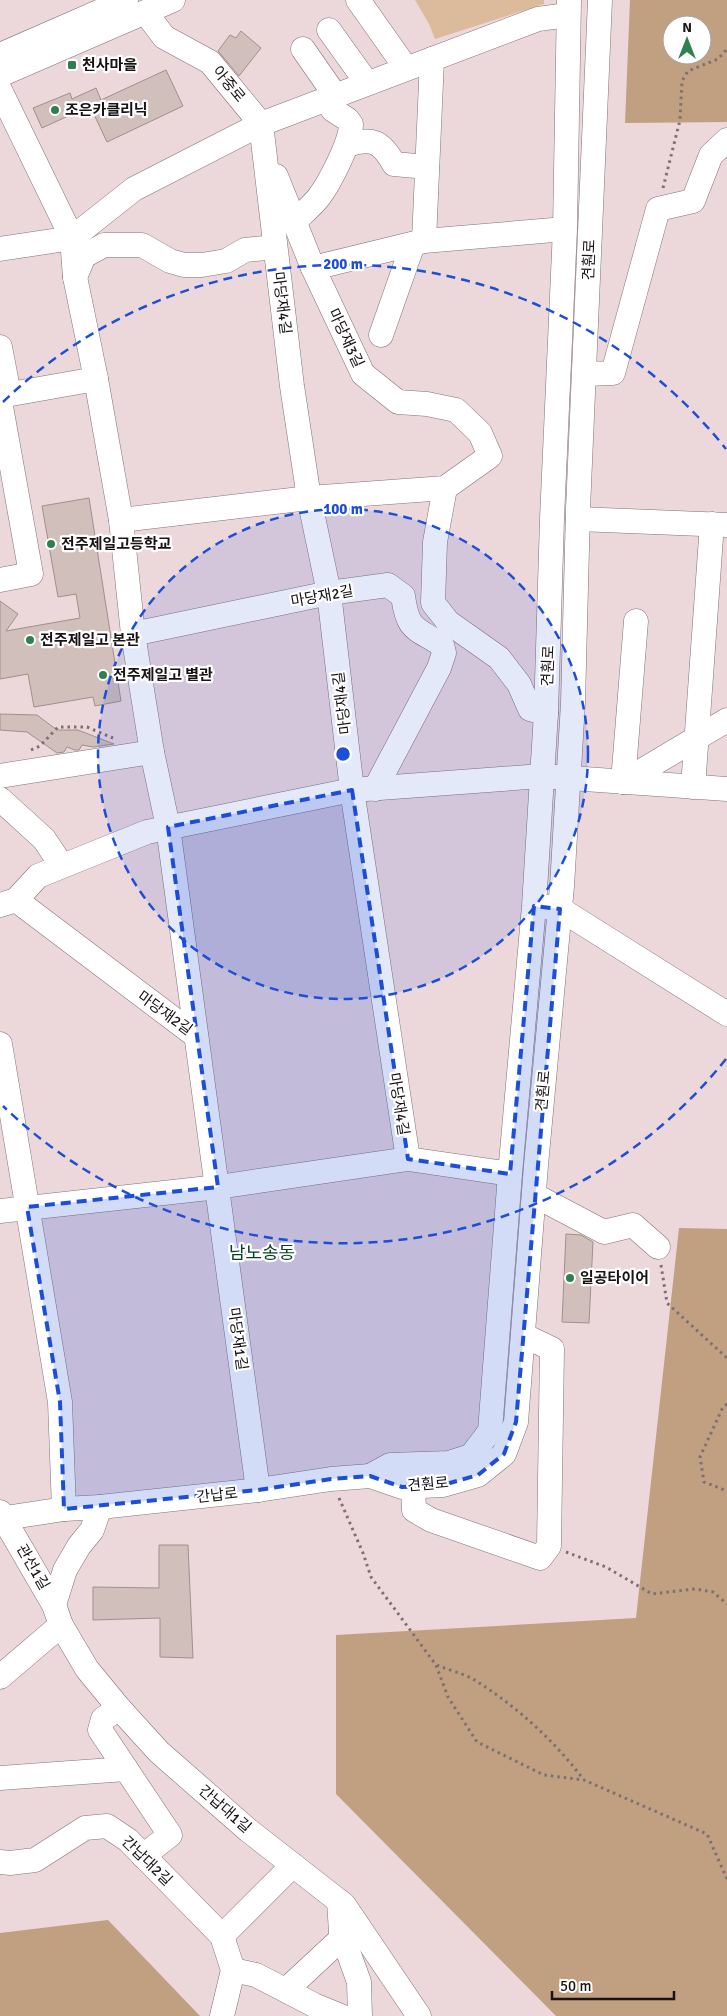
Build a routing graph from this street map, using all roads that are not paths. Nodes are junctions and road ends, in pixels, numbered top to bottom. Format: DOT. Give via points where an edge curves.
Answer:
graph roads {
  1 [pos="126,0"];
  2 [pos="173,0"];
  3 [pos="358,0"];
  4 [pos="600,0"];
  5 [pos="569,8"];
  6 [pos="146,13"];
  7 [pos="329,30"];
  8 [pos="303,49"];
  9 [pos="0,56"];
  10 [pos="432,59"];
  11 [pos="406,68"];
  12 [pos="0,75"];
  13 [pos="367,83"];
  14 [pos="0,90"];
  15 [pos="331,97"];
  16 [pos="262,124"];
  17 [pos="727,140"];
  18 [pos="346,145"];
  19 [pos="266,154"];
  20 [pos="427,167"];
  21 [pos="294,222"];
  22 [pos="565,229"];
  23 [pos="72,238"];
  24 [pos="418,243"];
  25 [pos="275,247"];
  26 [pos="0,249"];
  27 [pos="313,268"];
  28 [pos="75,277"];
  29 [pos="381,335"];
  30 [pos="0,346"];
  31 [pos="585,374"];
  32 [pos="96,378"];
  33 [pos="3,397"];
  34 [pos="445,488"];
  35 [pos="309,498"];
  36 [pos="578,519"];
  37 [pos="121,520"];
  38 [pos="720,525"];
  39 [pos="0,580"];
  40 [pos="329,593"];
  41 [pos="636,621"];
  42 [pos="133,634"];
  43 [pos="546,713"];
  44 [pos="727,720"];
  45 [pos="697,737"];
  46 [pos="152,752"];
  47 [pos="0,776"];
  48 [pos="542,776"];
  49 [pos="567,778"];
  50 [pos="623,782"];
  51 [pos="693,787"];
  52 [pos="364,789"];
  53 [pos="727,789"];
  54 [pos="0,799"];
  55 [pos="168,827"];
  56 [pos="62,866"];
  57 [pos="8,903"];
  58 [pos="534,906"];
  59 [pos="560,909"];
  60 [pos="727,1014"];
  61 [pos="196,1036"];
  62 [pos="0,1047"];
  63 [pos="408,1159"];
  64 [pos="510,1174"];
  65 [pos="218,1187"];
  66 [pos="534,1195"];
  67 [pos="27,1207"];
  68 [pos="0,1211"];
  69 [pos="658,1247"];
  70 [pos="522,1335"];
  71 [pos="370,1476"];
  72 [pos="413,1486"];
  73 [pos="258,1490"];
  74 [pos="100,1507"];
  75 [pos="64,1509"];
  76 [pos="2,1518"];
  77 [pos="58,1615"];
  78 [pos="0,1677"];
  79 [pos="119,1708"];
  80 [pos="126,1769"];
  81 [pos="0,1778"];
  82 [pos="143,1856"];
  83 [pos="0,1862"];
  84 [pos="293,1865"];
  85 [pos="340,1901"];
  86 [pos="222,1936"];
  87 [pos="343,1937"];
  88 [pos="233,1970"];
  89 [pos="286,1990"];
  90 [pos="222,2016"];
  91 [pos="341,2016"];
  92 [pos="360,2016"];
  93 [pos="420,2016"];
  1 -- 9 [label="street"];
  2 -- 6 [label="street"];
  3 -- 11 [label="street"];
  4 -- 31 [label="street, 견훤로"];
  5 -- 10 [label="street"];
  5 -- 22 [label="street, 견훤로"];
  6 -- 12 [label="street"];
  6 -- 16 [label="street, 아중로" via="164,37 210,62"];
  7 -- 13 [label="street"];
  8 -- 15 [label="street"];
  10 -- 11 [label="street"];
  10 -- 20 [label="street"];
  11 -- 13 [label="street"];
  13 -- 15 [label="street"];
  14 -- 23 [label="street"];
  15 -- 16 [label="street"];
  15 -- 18 [label="street" via="333,110 351,124"];
  16 -- 19 [label="street, 마당재4길"];
  16 -- 23 [label="street" via="134,189"];
  17 -- 31 [label="street" via="711,155 693,201 658,209 613,372"];
  18 -- 20 [label="street" via="366,140 375,142 384,148 394,164"];
  18 -- 21 [label="street" via="319,197"];
  19 -- 21 [label="street"];
  19 -- 25 [label="street, 마당재4길"];
  20 -- 24 [label="street"];
  21 -- 27 [label="street"];
  22 -- 24 [label="street, 견훤로"];
  22 -- 43 [label="street, 견훤로"];
  23 -- 26 [label="street"];
  23 -- 28 [label="street"];
  24 -- 27 [label="street"];
  24 -- 29 [label="street"];
  25 -- 28 [label="street" via="245,250 226,261 184,265 142,246 104,246 84,256"];
  25 -- 35 [label="street, 마당재4길"];
  27 -- 34 [label="street, 마당재3길" via="363,374 398,402 456,410 480,433 490,456"];
  28 -- 32 [label="street"];
  30 -- 33 [label="street"];
  31 -- 36 [label="street, 견훤로"];
  32 -- 33 [label="street"];
  32 -- 37 [label="street"];
  33 -- 39 [label="street" via="30,574"];
  34 -- 35 [label="street"];
  34 -- 43 [label="street, 견훤로" via="434,542 432,603 448,622 499,658 519,684 530,709"];
  35 -- 37 [label="street"];
  35 -- 40 [label="street, 마당재4길"];
  36 -- 38 [label="street"];
  36 -- 49 [label="street, 견훤로" via="573,703"];
  37 -- 42 [label="street"];
  38 -- 45 [label="street"];
  40 -- 42 [label="street, 마당재2길"];
  40 -- 52 [label="street, 마당재4길"];
  40 -- 52 [label="street, 마당재2길" via="388,585 403,596 406,615 416,630 442,646 444,652 439,668"];
  41 -- 50 [label="street"];
  42 -- 46 [label="street, 마당재2길"];
  43 -- 48 [label="street, 견훤로"];
  44 -- 45 [label="street"];
  45 -- 50 [label="street"];
  45 -- 51 [label="street"];
  46 -- 47 [label="street"];
  46 -- 55 [label="street, 마당재2길"];
  48 -- 49 [label="street"];
  48 -- 52 [label="street, 마당재2길"];
  48 -- 58 [label="street, 견훤로"];
  49 -- 50 [label="street"];
  49 -- 59 [label="street, 견훤로"];
  50 -- 51 [label="street"];
  51 -- 53 [label="street"];
  52 -- 55 [label="street, 마당재2길"];
  52 -- 63 [label="street, 마당재4길"];
  54 -- 56 [label="street" via="44,839"];
  55 -- 56 [label="street, 마당재2길" via="147,832"];
  55 -- 61 [label="street, 마당재2길"];
  56 -- 57 [label="street, 마당재2길" via="38,876"];
  57 -- 61 [label="street, 마당재2길"];
  58 -- 59 [label="street"];
  58 -- 64 [label="street, 견훤로"];
  59 -- 60 [label="street"];
  59 -- 66 [label="street, 견훤로"];
  61 -- 65 [label="street, 마당재1길"];
  62 -- 67 [label="street"];
  63 -- 64 [label="street"];
  63 -- 65 [label="street"];
  64 -- 71 [label="street, 견훤로" via="490,1431 471,1456 449,1463 390,1465"];
  65 -- 67 [label="street"];
  65 -- 73 [label="street, 마당재1길"];
  66 -- 69 [label="street" via="604,1232 633,1225"];
  66 -- 70 [label="street, 견훤로"];
  67 -- 68 [label="street"];
  67 -- 75 [label="street" via="60,1402"];
  70 -- 72 [label="street, 견훤로" via="516,1422 504,1454 478,1475 443,1485"];
  70 -- 72 [label="street" via="552,1349 549,1546 540,1558 431,1520 414,1510"];
  71 -- 72 [label="street, 견훤로" via="402,1487"];
  71 -- 73 [label="street, 간납로"];
  73 -- 74 [label="street, 간납로"];
  74 -- 75 [label="street, 간납로"];
  74 -- 77 [label="street" via="92,1530 65,1570"];
  75 -- 76 [label="street, 간납로"];
  76 -- 77 [label="street, 관선1길"];
  77 -- 78 [label="street"];
  77 -- 79 [label="street, 간납대1길" via="87,1669"];
  79 -- 80 [label="street" via="103,1719 100,1730"];
  79 -- 84 [label="street, 간납대1길" via="159,1752"];
  80 -- 81 [label="street"];
  80 -- 82 [label="street" via="170,1835"];
  82 -- 83 [label="street, 간납대2길" via="128,1840 107,1826 85,1828 35,1860"];
  82 -- 86 [label="street, 간납대2길"];
  84 -- 85 [label="street, 간납대1길"];
  84 -- 86 [label="street"];
  85 -- 87 [label="street"];
  85 -- 93 [label="street, 간납대1길"];
  86 -- 88 [label="street, 간납대2길"];
  87 -- 89 [label="street"];
  87 -- 92 [label="street" via="359,1982"];
  88 -- 89 [label="street" via="256,1975"];
  88 -- 90 [label="street"];
  89 -- 91 [label="street"];
}
